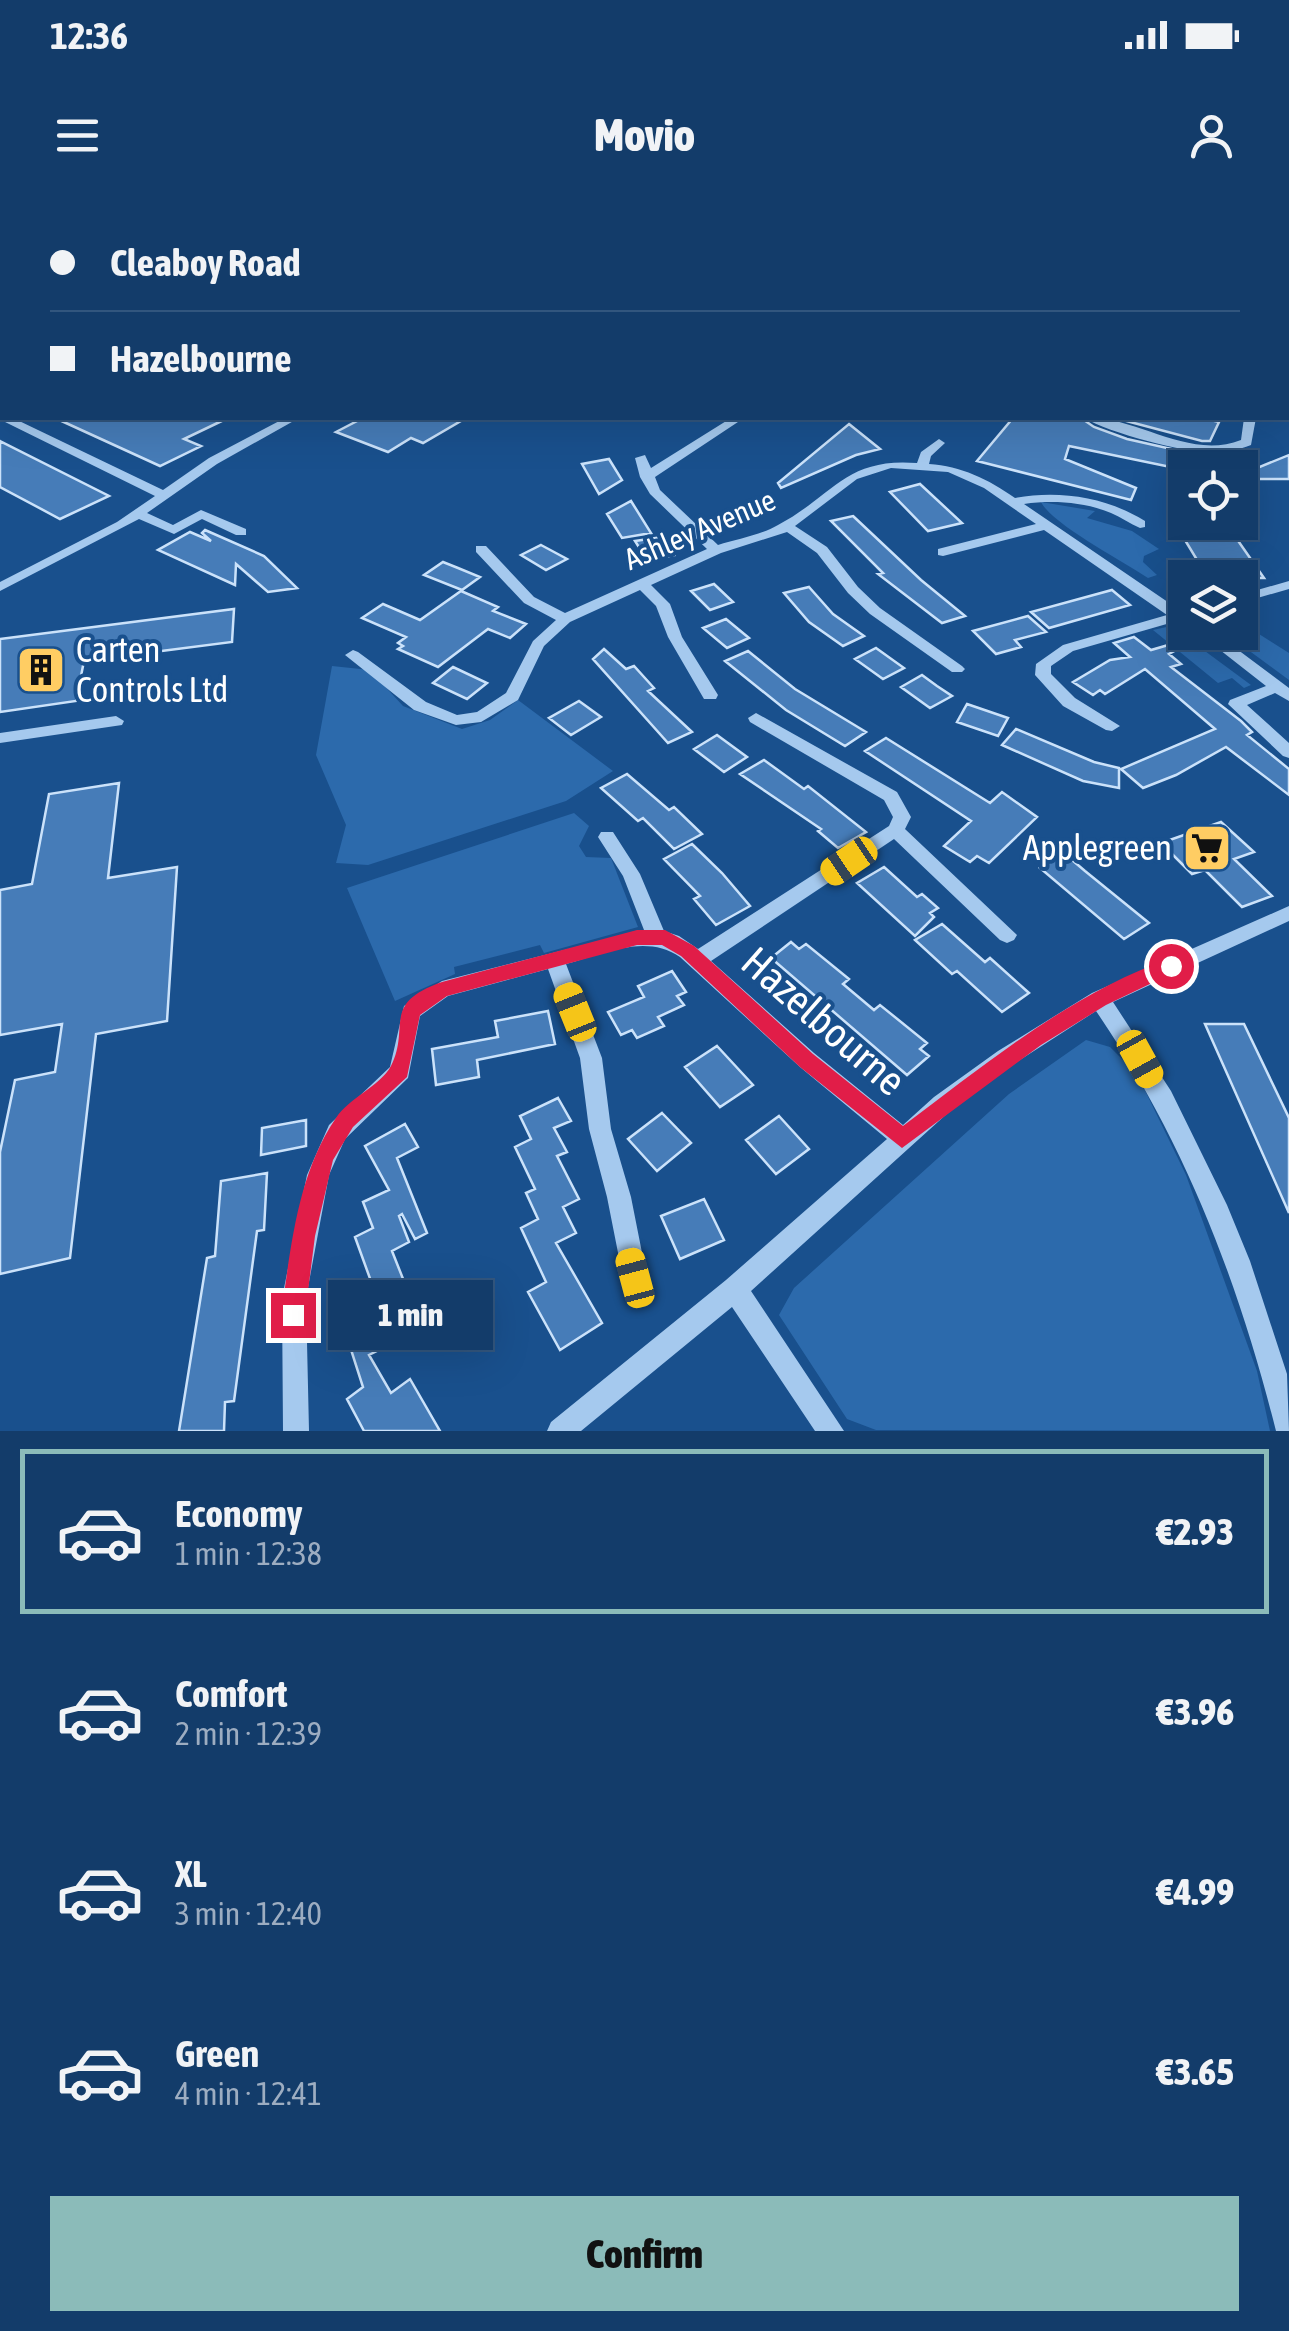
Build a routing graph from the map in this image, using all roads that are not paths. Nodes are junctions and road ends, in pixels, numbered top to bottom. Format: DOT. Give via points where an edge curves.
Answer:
graph roads {
  1 [pos="11,420"];
  2 [pos="289,420"];
  3 [pos="735,420"];
  4 [pos="1097,420"];
  5 [pos="1250,420"];
  6 [pos="939,443"];
  7 [pos="640,458"];
  8 [pos="922,465"];
  9 [pos="646,476"];
  10 [pos="166,496"];
  11 [pos="1016,501"];
  12 [pos="140,514"];
  13 [pos="1140,524"];
  14 [pos="788,526"];
  15 [pos="1048,526"];
  16 [pos="241,532"];
  17 [pos="481,549"];
  18 [pos="716,550"];
  19 [pos="943,552"];
  20 [pos="641,584"];
  21 [pos="1289,585"];
  22 [pos="0,587"];
  23 [pos="1258,593"];
  24 [pos="1168,606"];
  25 [pos="565,620"];
  26 [pos="1168,620"];
  27 [pos="1228,650"];
  28 [pos="353,654"];
  29 [pos="957,669"];
  30 [pos="1283,692"];
  31 [pos="710,695"];
  32 [pos="756,718"];
  33 [pos="116,721"];
  34 [pos="1112,726"];
  35 [pos="0,738"];
  36 [pos="1289,752"];
  37 [pos="895,830"];
  38 [pos="607,837"];
  39 [pos="1289,914"];
  40 [pos="1007,935"];
  41 [pos="656,936"];
  42 [pos="555,960"];
  43 [pos="697,960"];
  44 [pos="1099,999"];
  45 [pos="902,1138"];
  46 [pos="635,1278"];
  47 [pos="735,1288"];
  48 [pos="296,1431"];
  49 [pos="560,1431"];
  50 [pos="832,1431"];
  51 [pos="1288,1431"];
  1 -- 10 [label="street"];
  2 -- 10 [label="street" via="213,461"];
  3 -- 9 [label="street"];
  4 -- 5 [label="street" via="1220,450 1246,442"];
  6 -- 8 [label="street"];
  7 -- 9 [label="street"];
  8 -- 11 [label="street, Ashley Avenue" via="968,475"];
  8 -- 14 [label="street, Ashley Avenue" via="860,472"];
  9 -- 18 [label="street"];
  10 -- 12 [label="street"];
  11 -- 13 [label="street" via="1098,506"];
  11 -- 15 [label="street, Ashley Avenue"];
  12 -- 16 [label="street" via="174,530 200,514"];
  12 -- 22 [label="street"];
  14 -- 18 [label="street, Ashley Avenue"];
  14 -- 29 [label="street" via="822,550 875,611"];
  15 -- 19 [label="street"];
  15 -- 24 [label="street, Ashley Avenue"];
  17 -- 25 [label="street" via="529,600"];
  18 -- 20 [label="street, Ashley Avenue"];
  20 -- 25 [label="street, Ashley Avenue"];
  20 -- 31 [label="street" via="664,604 675,637"];
  21 -- 23 [label="street"];
  25 -- 28 [label="street, Ashley Avenue" via="538,644 517,688 474,719 456,720 420,706"];
  26 -- 34 [label="street" via="1068,648 1044,664 1043,675 1059,694"];
  27 -- 30 [label="street"];
  30 -- 36 [label="street" via="1236,704"];
  32 -- 37 [label="street" via="891,796 902,817"];
  33 -- 35 [label="street"];
  37 -- 40 [label="street"];
  37 -- 43 [label="street, Hazelbourne"];
  38 -- 41 [label="street" via="631,874"];
  39 -- 44 [label="street"];
  41 -- 42 [label="street"];
  41 -- 43 [label="street, Hazelbourne"];
  42 -- 46 [label="street" via="591,1058 600,1129"];
  42 -- 48 [label="street" via="426,997 408,1017 400,1071 329,1143 294,1298"];
  43 -- 45 [label="street, Hazelbourne"];
  44 -- 45 [label="street" via="1005,1058"];
  44 -- 51 [label="street" via="1140,1059 1195,1164 1257,1322"];
  45 -- 47 [label="street"];
  47 -- 49 [label="street"];
  47 -- 50 [label="street"];
}
